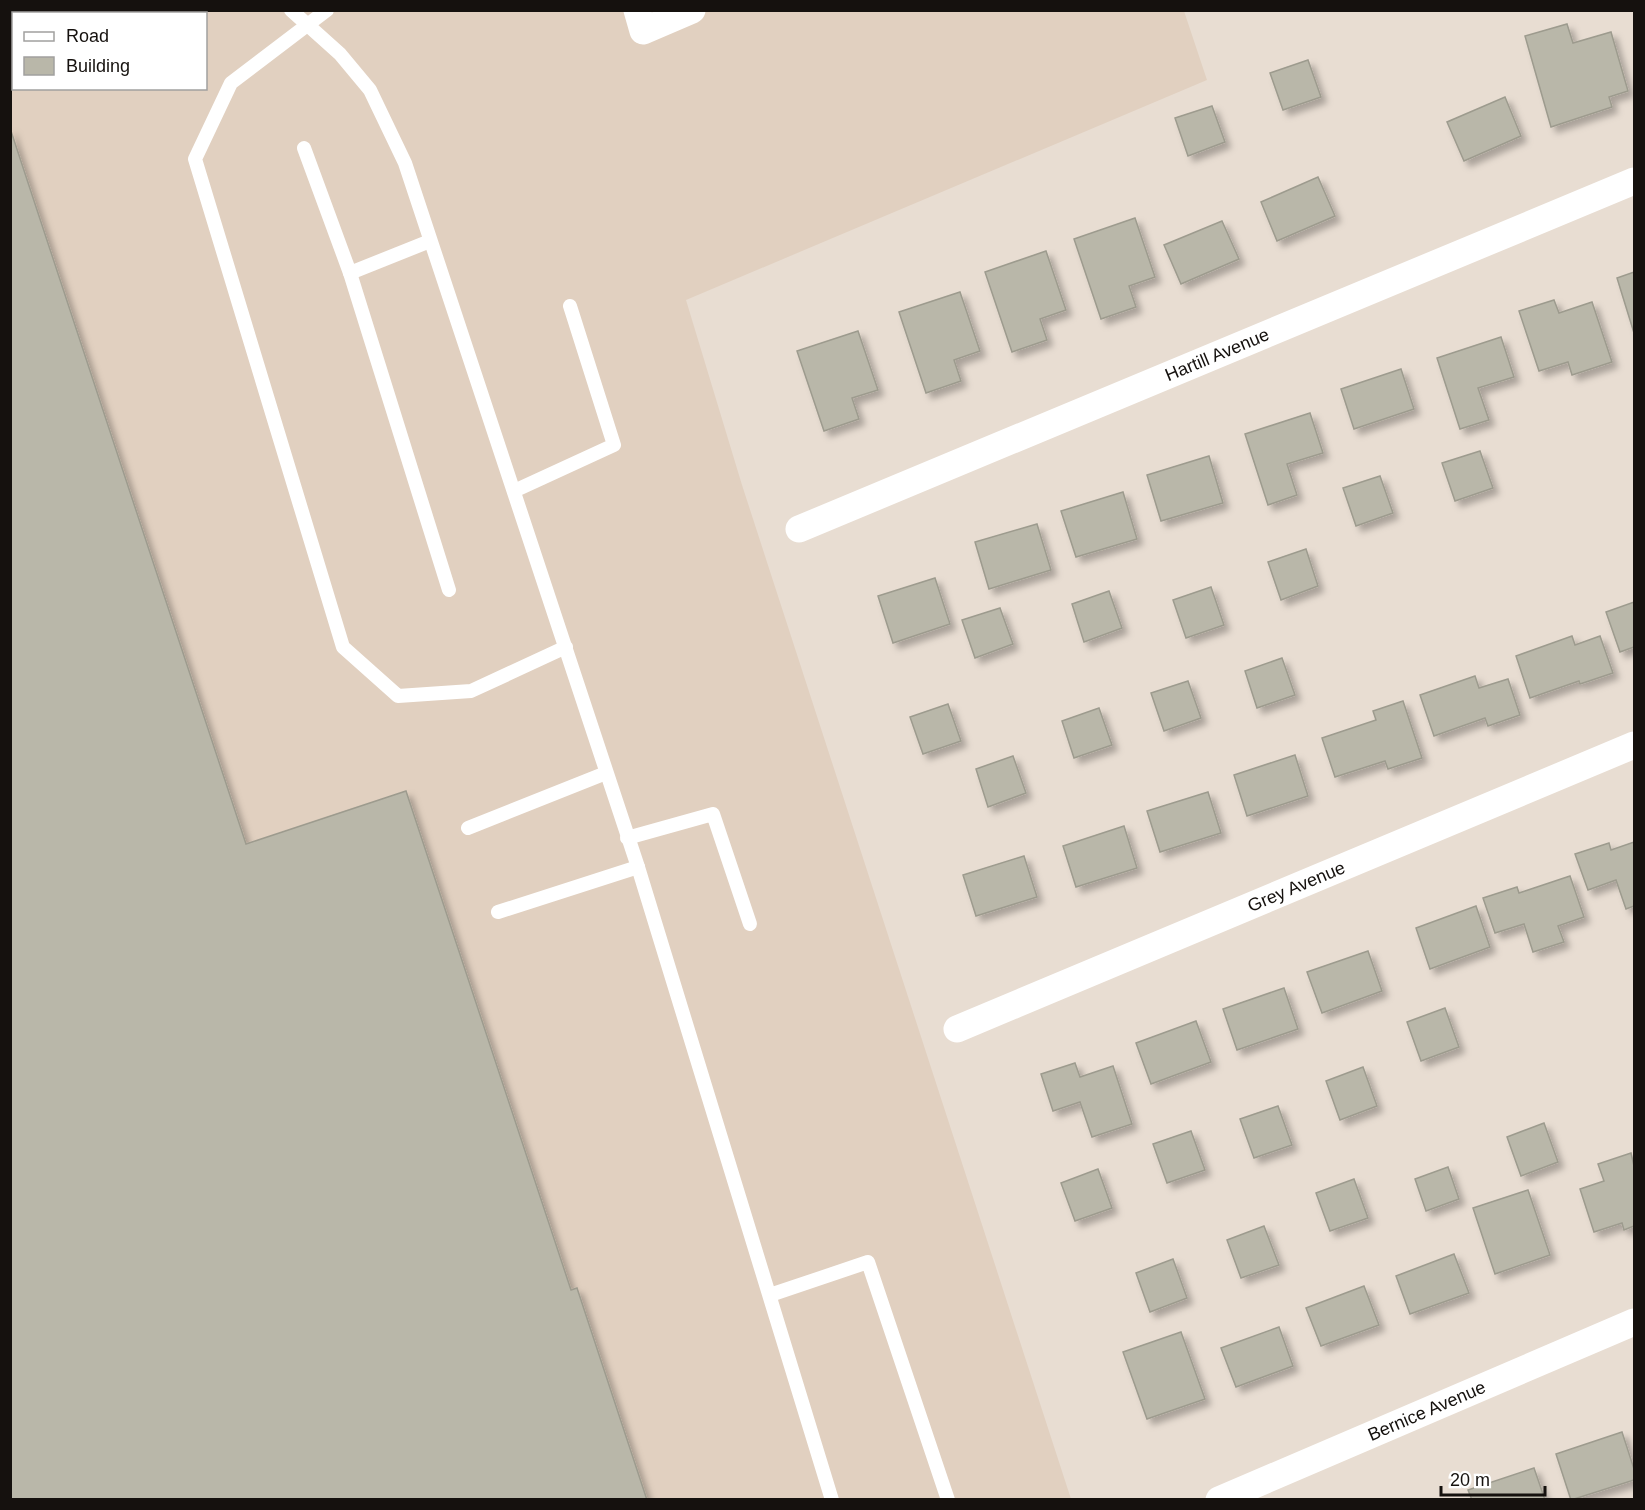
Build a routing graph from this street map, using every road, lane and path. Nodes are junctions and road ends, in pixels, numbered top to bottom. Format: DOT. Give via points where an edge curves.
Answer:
graph roads {
  1 [pos="291,10"];
  2 [pos="327,10"];
  3 [pos="692,10"];
  4 [pos="640,21"];
  5 [pos="308,26"];
  6 [pos="304,148"];
  7 [pos="1635,181"];
  8 [pos="430,241"];
  9 [pos="350,273"];
  10 [pos="570,306"];
  11 [pos="514,491"];
  12 [pos="799,529"];
  13 [pos="449,590"];
  14 [pos="566,647"];
  15 [pos="1635,745"];
  16 [pos="606,773"];
  17 [pos="468,828"];
  18 [pos="627,838"];
  19 [pos="638,867"];
  20 [pos="498,912"];
  21 [pos="750,924"];
  22 [pos="957,1029"];
  23 [pos="770,1295"];
  24 [pos="1635,1322"];
  25 [pos="832,1500"];
  26 [pos="948,1500"];
  27 [pos="1219,1500"];
  1 -- 5 [label="lane"];
  2 -- 5 [label="lane"];
  3 -- 4 [label="street"];
  5 -- 8 [label="lane" via="340,54 370,90 405,163"];
  5 -- 14 [label="lane" via="231,83 195,159 343,646 398,696 471,691"];
  6 -- 9 [label="lane"];
  7 -- 12 [label="street, Hartill Avenue"];
  8 -- 9 [label="lane"];
  8 -- 11 [label="lane"];
  9 -- 13 [label="lane"];
  10 -- 11 [label="lane" via="615,446"];
  11 -- 14 [label="lane"];
  14 -- 16 [label="lane"];
  15 -- 22 [label="street, Grey Avenue"];
  16 -- 17 [label="lane"];
  16 -- 18 [label="lane"];
  18 -- 19 [label="lane"];
  18 -- 21 [label="lane" via="712,814"];
  19 -- 20 [label="lane"];
  19 -- 23 [label="lane"];
  23 -- 25 [label="lane"];
  23 -- 26 [label="lane" via="868,1262"];
  24 -- 27 [label="street, Bernice Avenue"];
}
